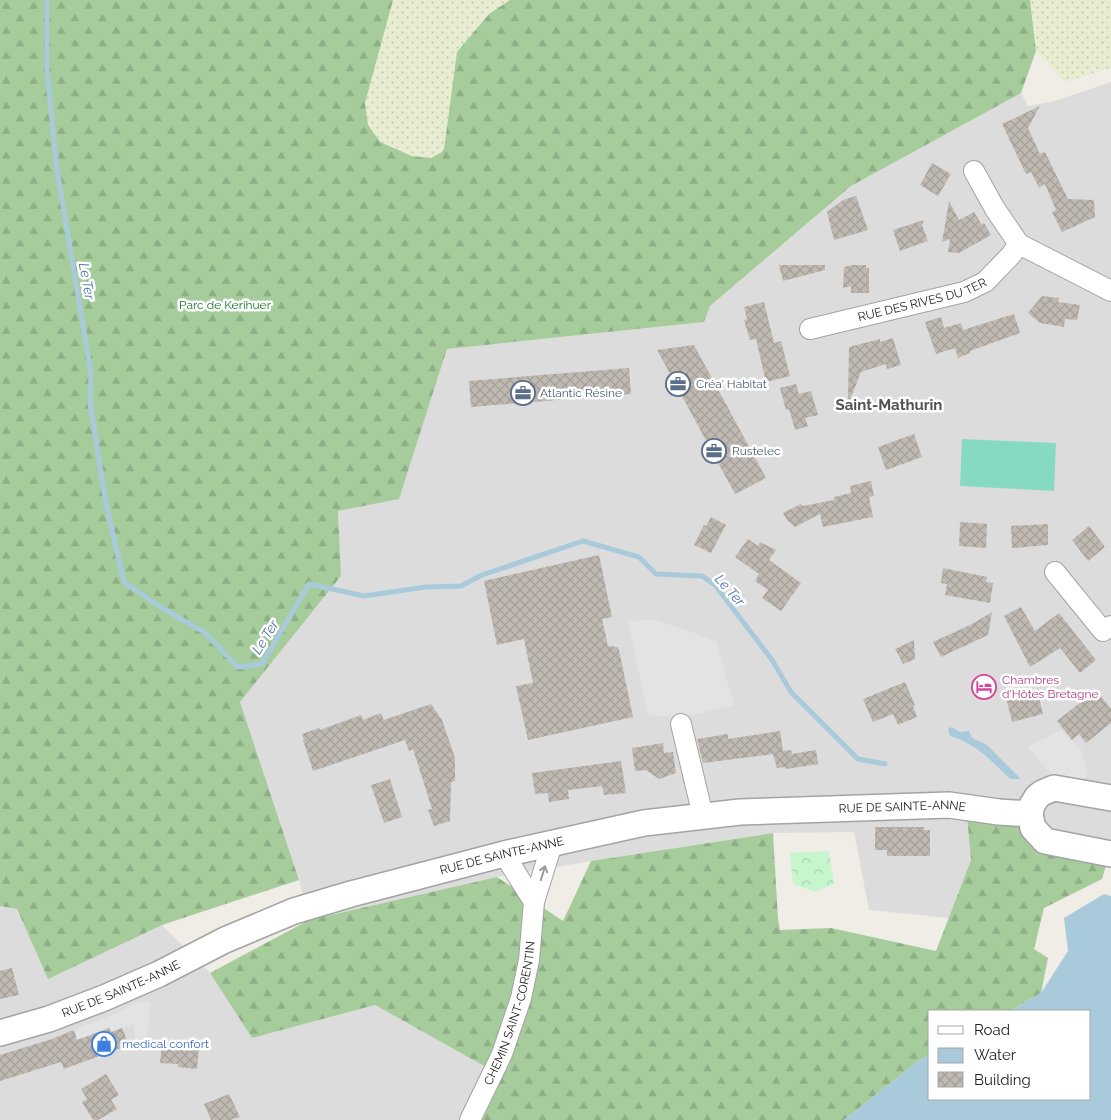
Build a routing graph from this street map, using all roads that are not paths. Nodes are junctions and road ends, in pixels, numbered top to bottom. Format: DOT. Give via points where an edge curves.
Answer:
graph roads {
  1 [pos="974,171"];
  2 [pos="1019,244"];
  3 [pos="1111,291"];
  4 [pos="810,329"];
  5 [pos="1055,572"];
  6 [pos="1111,626"];
  7 [pos="681,724"];
  8 [pos="1111,798"];
  9 [pos="1030,814"];
  10 [pos="703,816"];
  11 [pos="552,844"];
  12 [pos="504,854"];
  13 [pos="1111,854"];
  14 [pos="534,902"];
  15 [pos="0,1032"];
  16 [pos="470,1120"];
  1 -- 2 [label="street"];
  2 -- 3 [label="street"];
  2 -- 4 [label="street, RUE DES RIVES DU TER" via="985,282 964,292"];
  5 -- 6 [label="street" via="1103,631"];
  7 -- 10 [label="street"];
  8 -- 9 [label="street" via="1054,788 1037,797"];
  9 -- 10 [label="street, RUE DE SAINTE-ANNE" via="949,804"];
  9 -- 13 [label="street" via="1032,828 1045,841"];
  10 -- 11 [label="street, RUE DE SAINTE-ANNE" via="644,823"];
  11 -- 12 [label="street, RUE DE SAINTE-ANNE"];
  14 -- 11 [label="street, CHEMIN SAINT-CORENTIN, one-way"];
  12 -- 14 [label="street"];
  12 -- 15 [label="street, RUE DE SAINTE-ANNE" via="294,911 224,940 104,998 49,1019"];
  14 -- 16 [label="street, CHEMIN SAINT-CORENTIN" via="522,998 502,1054"];
}
